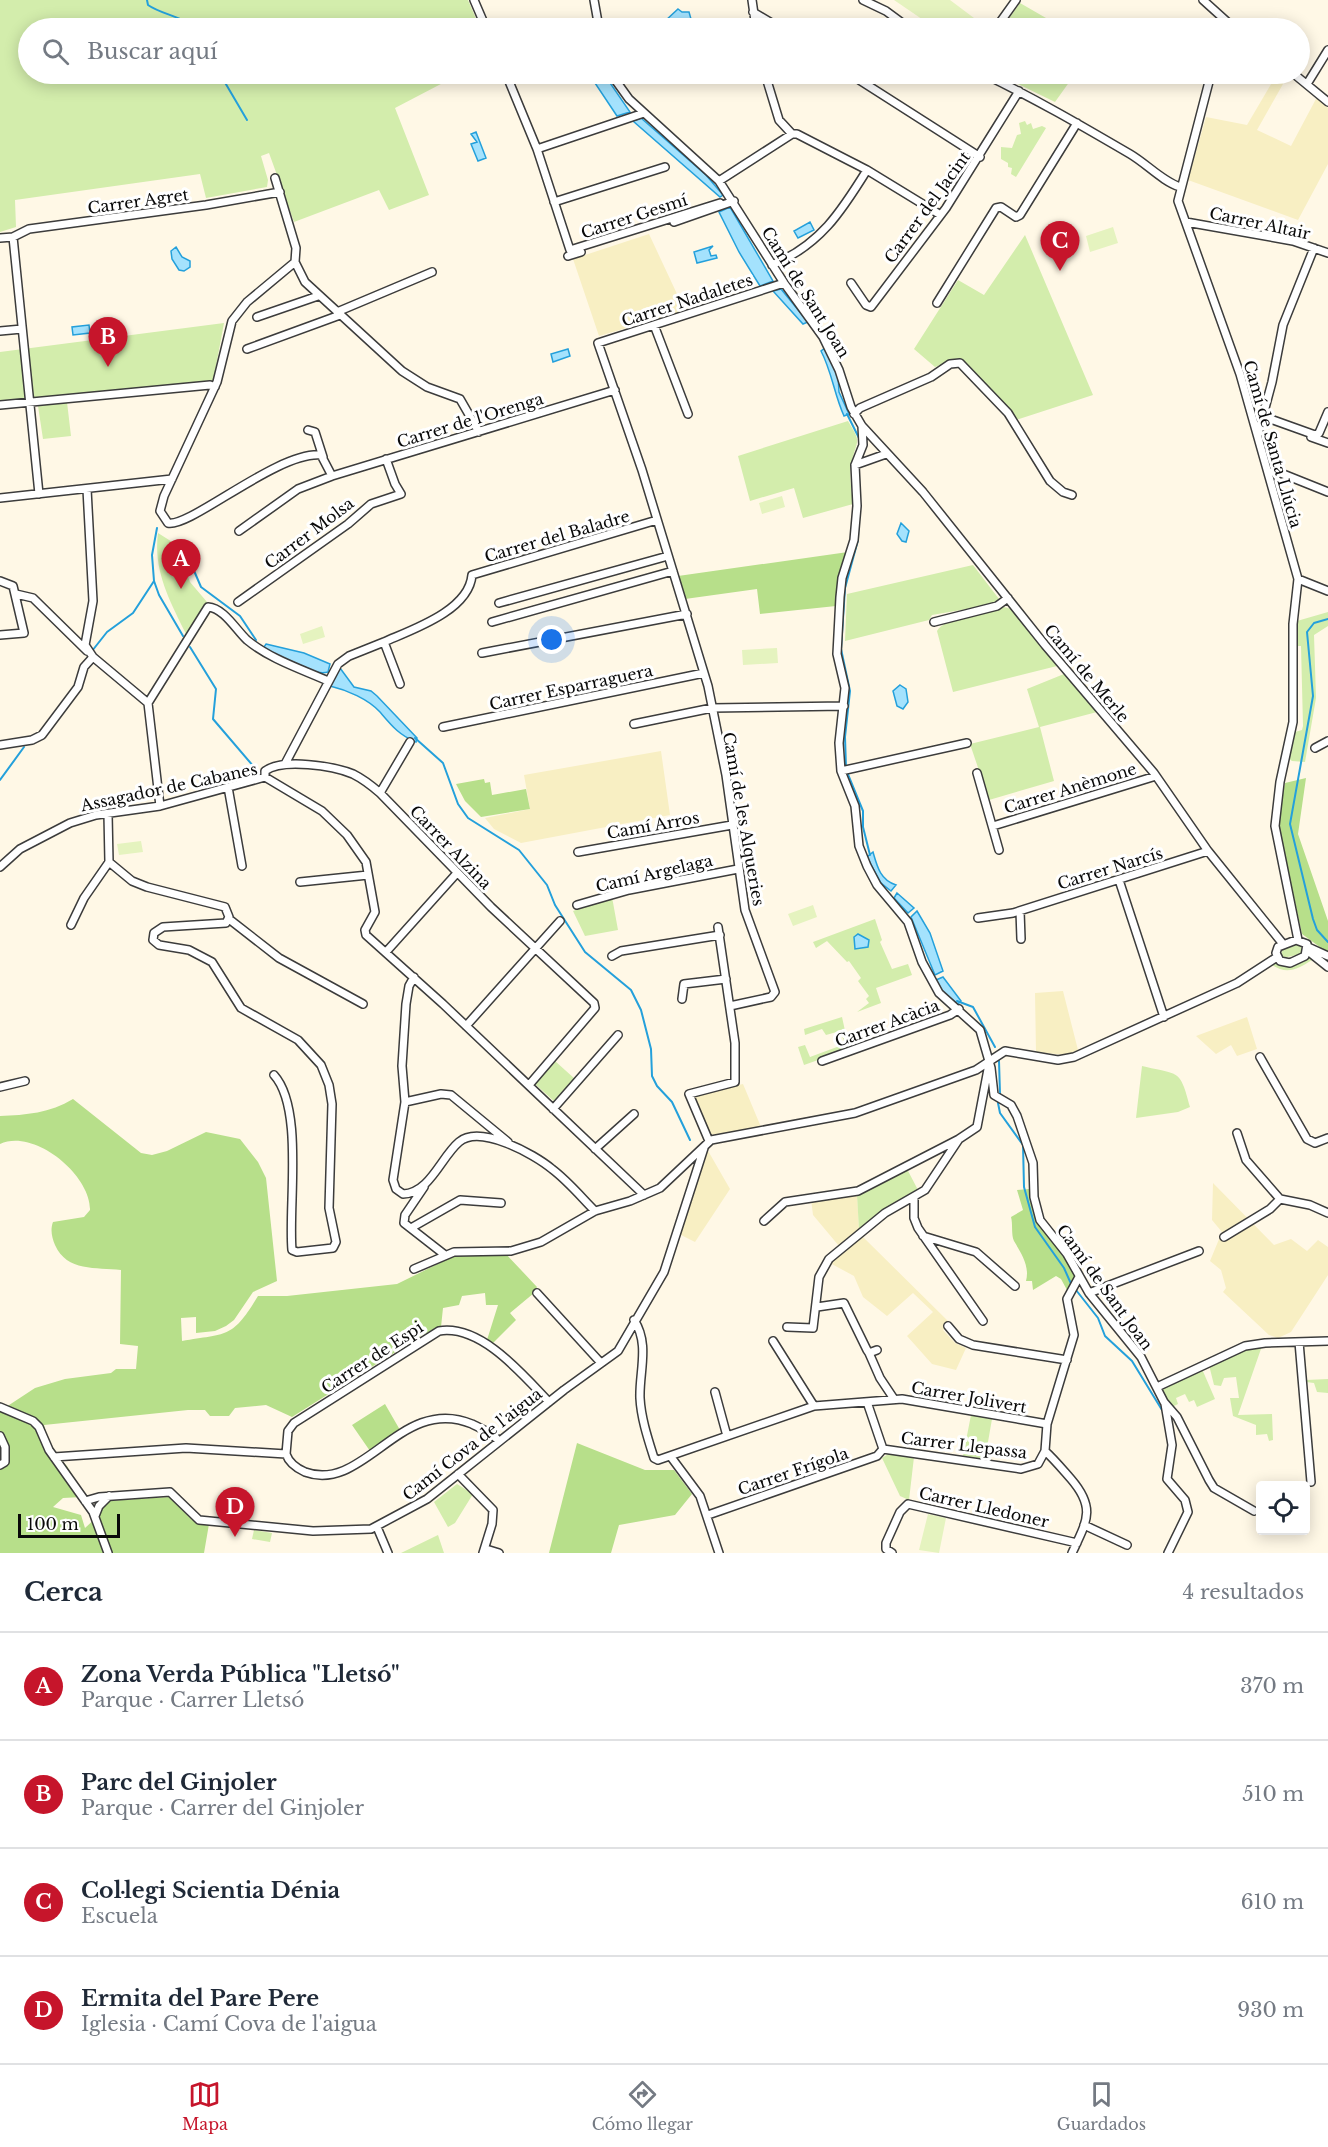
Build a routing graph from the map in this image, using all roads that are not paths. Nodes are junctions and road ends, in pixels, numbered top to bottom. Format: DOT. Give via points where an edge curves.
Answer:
graph roads {
  1 [pos="474,0"];
  2 [pos="594,0"];
  3 [pos="752,0"];
  4 [pos="863,0"];
  5 [pos="1016,0"];
  6 [pos="1203,0"];
  7 [pos="753,12"];
  8 [pos="482,18"];
  9 [pos="597,18"];
  10 [pos="754,18"];
  11 [pos="763,18"];
  12 [pos="895,18"];
  13 [pos="1003,18"];
  14 [pos="1219,18"];
  15 [pos="1328,50"];
  16 [pos="1310,79"];
  17 [pos="510,84"];
  18 [pos="618,84"];
  19 [pos="768,84"];
  20 [pos="866,84"];
  21 [pos="1005,84"];
  22 [pos="1208,84"];
  23 [pos="1307,84"];
  24 [pos="1019,91"];
  25 [pos="1328,102"];
  26 [pos="644,112"];
  27 [pos="1077,123"];
  28 [pos="792,134"];
  29 [pos="537,149"];
  30 [pos="980,157"];
  31 [pos="664,167"];
  32 [pos="867,170"];
  33 [pos="275,178"];
  34 [pos="719,181"];
  35 [pos="1180,187"];
  36 [pos="280,192"];
  37 [pos="554,202"];
  38 [pos="727,204"];
  39 [pos="939,214"];
  40 [pos="1186,222"];
  41 [pos="13,237"];
  42 [pos="0,238"];
  43 [pos="1314,248"];
  44 [pos="1328,254"];
  45 [pos="568,256"];
  46 [pos="295,262"];
  47 [pos="772,265"];
  48 [pos="432,272"];
  49 [pos="851,283"];
  50 [pos="784,284"];
  51 [pos="318,296"];
  52 [pos="937,303"];
  53 [pos="339,314"];
  54 [pos="257,317"];
  55 [pos="654,325"];
  56 [pos="22,329"];
  57 [pos="0,331"];
  58 [pos="598,343"];
  59 [pos="247,349"];
  60 [pos="215,387"];
  61 [pos="615,390"];
  62 [pos="31,403"];
  63 [pos="0,405"];
  64 [pos="1328,412"];
  65 [pos="688,414"];
  66 [pos="854,414"];
  67 [pos="1262,417"];
  68 [pos="862,426"];
  69 [pos="308,430"];
  70 [pos="479,432"];
  71 [pos="1258,434"];
  72 [pos="1328,443"];
  73 [pos="886,454"];
  74 [pos="323,457"];
  75 [pos="386,459"];
  76 [pos="855,465"];
  77 [pos="1269,472"];
  78 [pos="332,476"];
  79 [pos="172,479"];
  80 [pos="87,489"];
  81 [pos="1328,492"];
  82 [pos="39,494"];
  83 [pos="1072,495"];
  84 [pos="0,498"];
  85 [pos="657,520"];
  86 [pos="239,531"];
  87 [pos="668,556"];
  88 [pos="673,571"];
  89 [pos="1298,579"];
  90 [pos="0,580"];
  91 [pos="1328,591"];
  92 [pos="16,594"];
  93 [pos="1008,598"];
  94 [pos="238,602"];
  95 [pos="499,603"];
  96 [pos="687,614"];
  97 [pos="492,622"];
  98 [pos="934,622"];
  99 [pos="0,635"];
  100 [pos="384,642"];
  101 [pos="482,653"];
  102 [pos="90,654"];
  103 [pos="704,673"];
  104 [pos="328,681"];
  105 [pos="400,684"];
  106 [pos="148,703"];
  107 [pos="844,706"];
  108 [pos="712,708"];
  109 [pos="634,724"];
  110 [pos="443,727"];
  111 [pos="1328,741"];
  112 [pos="410,742"];
  113 [pos="967,743"];
  114 [pos="0,745"];
  115 [pos="1315,748"];
  116 [pos="285,764"];
  117 [pos="841,771"];
  118 [pos="977,773"];
  119 [pos="1156,776"];
  120 [pos="265,777"];
  121 [pos="228,788"];
  122 [pos="380,793"];
  123 [pos="160,806"];
  124 [pos="108,814"];
  125 [pos="732,825"];
  126 [pos="993,826"];
  127 [pos="999,850"];
  128 [pos="1208,851"];
  129 [pos="578,852"];
  130 [pos="109,862"];
  131 [pos="242,866"];
  132 [pos="0,867"];
  133 [pos="738,869"];
  134 [pos="457,873"];
  135 [pos="368,875"];
  136 [pos="1119,880"];
  137 [pos="300,882"];
  138 [pos="577,905"];
  139 [pos="1020,911"];
  140 [pos="978,918"];
  141 [pos="229,919"];
  142 [pos="560,921"];
  143 [pos="71,925"];
  144 [pos="1021,939"];
  145 [pos="1298,940"];
  146 [pos="1282,944"];
  147 [pos="535,949"];
  148 [pos="1308,949"];
  149 [pos="386,952"];
  150 [pos="612,956"];
  151 [pos="1328,956"];
  152 [pos="1277,957"];
  153 [pos="1328,967"];
  154 [pos="414,977"];
  155 [pos="726,979"];
  156 [pos="682,999"];
  157 [pos="363,1004"];
  158 [pos="730,1006"];
  159 [pos="959,1009"];
  160 [pos="1164,1017"];
  161 [pos="466,1026"];
  162 [pos="618,1035"];
  163 [pos="1260,1057"];
  164 [pos="822,1061"];
  165 [pos="989,1062"];
  166 [pos="274,1076"];
  167 [pos="25,1081"];
  168 [pos="529,1085"];
  169 [pos="0,1087"];
  170 [pos="405,1102"];
  171 [pos="553,1109"];
  172 [pos="634,1114"];
  173 [pos="1237,1133"];
  174 [pos="1328,1138"];
  175 [pos="959,1139"];
  176 [pos="707,1143"];
  177 [pos="515,1148"];
  178 [pos="596,1149"];
  179 [pos="423,1185"];
  180 [pos="644,1195"];
  181 [pos="914,1197"];
  182 [pos="1280,1199"];
  183 [pos="501,1203"];
  184 [pos="595,1211"];
  185 [pos="1328,1214"];
  186 [pos="764,1221"];
  187 [pos="411,1228"];
  188 [pos="923,1236"];
  189 [pos="1224,1237"];
  190 [pos="1199,1251"];
  191 [pos="445,1255"];
  192 [pos="414,1269"];
  193 [pos="1079,1277"];
  194 [pos="1015,1286"];
  195 [pos="537,1293"];
  196 [pos="1089,1293"];
  197 [pos="817,1307"];
  198 [pos="634,1320"];
  199 [pos="983,1321"];
  200 [pos="948,1326"];
  201 [pos="787,1327"];
  202 [pos="773,1341"];
  203 [pos="1328,1341"];
  204 [pos="1299,1342"];
  205 [pos="867,1350"];
  206 [pos="877,1350"];
  207 [pos="1067,1360"];
  208 [pos="601,1363"];
  209 [pos="1157,1387"];
  210 [pos="714,1392"];
  211 [pos="894,1399"];
  212 [pos="549,1402"];
  213 [pos="867,1402"];
  214 [pos="1164,1402"];
  215 [pos="814,1406"];
  216 [pos="0,1407"];
  217 [pos="1047,1424"];
  218 [pos="0,1436"];
  219 [pos="727,1436"];
  220 [pos="500,1441"];
  221 [pos="883,1449"];
  222 [pos="1045,1451"];
  223 [pos="286,1454"];
  224 [pos="54,1457"];
  225 [pos="671,1457"];
  226 [pos="0,1465"];
  227 [pos="458,1474"];
  228 [pos="1311,1482"];
  229 [pos="109,1496"];
  230 [pos="85,1502"];
  231 [pos="1254,1511"];
  232 [pos="708,1515"];
  233 [pos="95,1516"];
  234 [pos="1084,1526"];
  235 [pos="377,1527"];
  236 [pos="1077,1543"];
  237 [pos="1127,1545"];
  238 [pos="484,1551"];
  239 [pos="108,1553"];
  240 [pos="388,1553"];
  241 [pos="499,1553"];
  242 [pos="718,1553"];
  243 [pos="892,1553"];
  244 [pos="1072,1553"];
  245 [pos="1168,1553"];
  1 -- 8 [label="street"];
  2 -- 9 [label="street"];
  3 -- 7 [label="street"];
  4 -- 12 [label="street"];
  5 -- 13 [label="street"];
  6 -- 14 [label="street"];
  7 -- 10 [label="street"];
  7 -- 11 [label="street"];
  15 -- 16 [label="street"];
  17 -- 29 [label="street"];
  18 -- 26 [label="street, Camí de Sant Joan"];
  19 -- 28 [label="street" via="779,120"];
  20 -- 30 [label="street"];
  21 -- 24 [label="street"];
  22 -- 35 [label="street"];
  23 -- 25 [label="street"];
  24 -- 27 [label="street"];
  24 -- 30 [label="street, Carrer del Jacint"];
  26 -- 29 [label="street"];
  26 -- 34 [label="street, Camí de Sant Joan"];
  27 -- 35 [label="street"];
  27 -- 52 [label="street" via="1020,215 1016,217 996,208"];
  28 -- 32 [label="street" via="804,136"];
  28 -- 34 [label="street"];
  29 -- 37 [label="street, Carrer Gesmí"];
  30 -- 39 [label="street, Carrer del Jacint"];
  31 -- 37 [label="street"];
  32 -- 39 [label="street"];
  32 -- 47 [label="street" via="822,234"];
  33 -- 36 [label="street"];
  34 -- 38 [label="street, Camí de Sant Joan"];
  35 -- 40 [label="street, Camí de Santa Llúcia" via="1178,201"];
  36 -- 41 [label="street, Carrer Agret" via="29,229"];
  36 -- 46 [label="street" via="297,250"];
  37 -- 38 [label="street, Carrer Gesmí" via="572,250"];
  38 -- 45 [label="street, Carrer Gesmí"];
  38 -- 47 [label="street, Camí de Sant Joan"];
  39 -- 49 [label="street, Carrer del Jacint" via="871,308"];
  40 -- 43 [label="street, Carrer Altair"];
  40 -- 71 [label="street, Camí de Santa Llúcia"];
  41 -- 42 [label="street, Carrer Agret"];
  41 -- 56 [label="street"];
  43 -- 44 [label="street, Carrer Altair"];
  43 -- 67 [label="street" via="1283,325"];
  46 -- 51 [label="street"];
  46 -- 60 [label="street" via="237,312 229,327"];
  47 -- 50 [label="street, Camí de Sant Joan"];
  48 -- 53 [label="street"];
  50 -- 55 [label="street, Carrer Nadaletes"];
  50 -- 66 [label="street, Camí de Sant Joan" via="827,345"];
  51 -- 53 [label="street"];
  51 -- 54 [label="street"];
  53 -- 59 [label="street"];
  53 -- 70 [label="street" via="408,375 460,399"];
  55 -- 58 [label="street, Carrer Nadaletes"];
  55 -- 65 [label="street"];
  56 -- 57 [label="street"];
  56 -- 62 [label="street"];
  58 -- 61 [label="street, Camí de les Alqueries"];
  60 -- 62 [label="street"];
  60 -- 79 [label="street"];
  61 -- 70 [label="street, Carrer de l'Orenga"];
  61 -- 85 [label="street, Camí de les Alqueries"];
  62 -- 63 [label="street"];
  62 -- 82 [label="street"];
  64 -- 67 [label="street" via="1316,435"];
  66 -- 68 [label="street, Camí de Sant Joan"];
  66 -- 83 [label="street" via="950,364 960,363 1000,403 1050,481"];
  67 -- 71 [label="street"];
  67 -- 72 [label="street"];
  68 -- 73 [label="street, Camí de Merle"];
  68 -- 76 [label="street, Camí de Sant Joan" via="863,445"];
  69 -- 74 [label="street" via="315,432"];
  70 -- 75 [label="street, Carrer de l'Orenga"];
  71 -- 77 [label="street, Camí de Santa Llúcia"];
  73 -- 76 [label="street"];
  73 -- 93 [label="street, Camí de Merle" via="923,492"];
  74 -- 78 [label="street"];
  74 -- 79 [label="street" via="294,459 172,524 160,512"];
  75 -- 78 [label="street, Carrer de l'Orenga"];
  75 -- 94 [label="street, Carrer Molsa" via="401,494 371,504"];
  76 -- 107 [label="street, Camí de Sant Joan" via="855,532 841,583 837,646 845,685"];
  77 -- 81 [label="street" via="1278,471"];
  77 -- 89 [label="street, Camí de Santa Llúcia"];
  78 -- 86 [label="street, Carrer de l'Orenga" via="298,489"];
  79 -- 80 [label="street"];
  80 -- 82 [label="street"];
  80 -- 102 [label="street" via="93,601 85,639"];
  82 -- 84 [label="street"];
  85 -- 87 [label="street, Camí de les Alqueries"];
  85 -- 100 [label="street, Carrer del Baladre" via="472,575 460,597 440,617"];
  87 -- 88 [label="street, Camí de les Alqueries"];
  87 -- 95 [label="street"];
  88 -- 96 [label="street, Camí de les Alqueries"];
  88 -- 97 [label="street"];
  89 -- 91 [label="street"];
  89 -- 145 [label="street, Camí de Santa Llúcia" via="1293,624 1293,722 1275,826"];
  90 -- 92 [label="street" via="10,583"];
  92 -- 99 [label="street" via="24,633"];
  92 -- 102 [label="street" via="33,598"];
  93 -- 98 [label="street" via="993,608"];
  93 -- 119 [label="street, Camí de Merle"];
  96 -- 101 [label="street"];
  96 -- 103 [label="street, Camí de les Alqueries"];
  100 -- 104 [label="street, Carrer del Baladre" via="343,660"];
  100 -- 105 [label="street"];
  102 -- 106 [label="street"];
  102 -- 114 [label="street" via="78,687 42,735"];
  103 -- 108 [label="street, Camí de les Alqueries"];
  103 -- 110 [label="street, Carrer Esparraguera"];
  104 -- 106 [label="street" via="264,652 212,607 204,611"];
  104 -- 116 [label="street, Carrer del Baladre"];
  106 -- 123 [label="street"];
  107 -- 108 [label="street"];
  107 -- 117 [label="street, Camí de Sant Joan" via="839,743"];
  108 -- 109 [label="street"];
  108 -- 125 [label="street, Camí de les Alqueries"];
  111 -- 115 [label="street"];
  112 -- 122 [label="street"];
  113 -- 117 [label="street"];
  116 -- 120 [label="street" via="265,771"];
  116 -- 122 [label="street, Carrer Alzina" via="349,773"];
  117 -- 159 [label="street, Camí de Sant Joan" via="855,806 859,846 867,866 908,922 937,990"];
  118 -- 126 [label="street, Carrer Anèmone"];
  119 -- 126 [label="street, Carrer Anèmone"];
  119 -- 128 [label="street, Camí de Merle"];
  120 -- 121 [label="street, Assagador de Cabanes"];
  120 -- 135 [label="street, Assagador de Cabanes" via="333,820 364,857"];
  121 -- 123 [label="street, Assagador de Cabanes"];
  121 -- 131 [label="street"];
  122 -- 134 [label="street, Carrer Alzina"];
  123 -- 124 [label="street, Assagador de Cabanes"];
  124 -- 130 [label="street"];
  124 -- 132 [label="street, Assagador de Cabanes" via="62,826 20,849"];
  125 -- 129 [label="street, Camí Arros"];
  125 -- 133 [label="street, Camí de les Alqueries"];
  126 -- 127 [label="street, Carrer Anèmone"];
  128 -- 136 [label="street, Carrer Narcís"];
  128 -- 146 [label="street, Camí de Merle"];
  130 -- 141 [label="street" via="132,881 147,887 221,905"];
  130 -- 143 [label="street"];
  133 -- 138 [label="street, Camí Argelaga" via="629,890"];
  133 -- 158 [label="street, Camí de les Alqueries" via="745,910 775,992 771,997"];
  134 -- 147 [label="street, Carrer Alzina"];
  134 -- 149 [label="street"];
  135 -- 137 [label="street"];
  135 -- 149 [label="street, Assagador de Cabanes" via="375,912 365,933"];
  136 -- 139 [label="street, Carrer Narcís"];
  136 -- 160 [label="street"];
  139 -- 140 [label="street, Carrer Narcís"];
  139 -- 144 [label="street"];
  141 -- 157 [label="street" via="284,962"];
  141 -- 166 [label="street" via="221,925 163,927 153,937 159,945 189,950 212,962 241,1008 298,1040 321,1065 332,1104 329,1208 336,1242 331,1249 292,1250 293,1151 282,1087"];
  142 -- 147 [label="street"];
  145 -- 146 [label="street"];
  145 -- 148 [label="street"];
  146 -- 152 [label="street"];
  147 -- 161 [label="street"];
  147 -- 168 [label="street, Carrer Alzina" via="596,1008"];
  148 -- 151 [label="street" via="1313,947"];
  148 -- 152 [label="street" via="1303,958 1290,963"];
  148 -- 153 [label="street"];
  149 -- 154 [label="street, Assagador de Cabanes"];
  150 -- 155 [label="street" via="719,931"];
  152 -- 160 [label="street" via="1243,980"];
  154 -- 161 [label="street, Assagador de Cabanes"];
  154 -- 170 [label="street" via="409,986 402,1056"];
  155 -- 156 [label="street" via="684,984"];
  155 -- 158 [label="street"];
  158 -- 176 [label="street" via="735,1083 689,1094"];
  159 -- 164 [label="street, Carrer Acàcia"];
  159 -- 165 [label="street, Camí de Sant Joan" via="980,1030"];
  160 -- 165 [label="street" via="1069,1059 1005,1051"];
  161 -- 168 [label="street, Assagador de Cabanes"];
  162 -- 171 [label="street"];
  163 -- 174 [label="street" via="1307,1139 1315,1143"];
  165 -- 175 [label="street" via="978,1125"];
  165 -- 176 [label="street" via="844,1117"];
  165 -- 193 [label="street, Camí de Sant Joan" via="994,1095 1011,1105 1031,1155 1037,1214 1068,1254"];
  167 -- 169 [label="street"];
  168 -- 171 [label="street, Assagador de Cabanes"];
  170 -- 177 [label="street" via="451,1095"];
  170 -- 179 [label="street" via="394,1183 403,1194"];
  171 -- 178 [label="street, Assagador de Cabanes"];
  172 -- 178 [label="street"];
  173 -- 182 [label="street" via="1246,1160"];
  175 -- 181 [label="street" via="928,1186"];
  175 -- 186 [label="street" via="858,1191 785,1202"];
  176 -- 180 [label="street" via="665,1185"];
  176 -- 198 [label="street, Camí Cova de l'aigua" via="664,1272"];
  177 -- 179 [label="street" via="488,1137 463,1140"];
  177 -- 184 [label="street" via="554,1170"];
  178 -- 180 [label="street, Assagador de Cabanes"];
  179 -- 187 [label="street" via="404,1217 405,1225"];
  180 -- 184 [label="street"];
  181 -- 188 [label="street" via="914,1218"];
  181 -- 197 [label="street" via="885,1213 829,1259 819,1277"];
  182 -- 185 [label="street" via="1310,1205"];
  182 -- 189 [label="street"];
  183 -- 187 [label="street" via="460,1200"];
  184 -- 191 [label="street" via="553,1236 511,1251 461,1251"];
  187 -- 191 [label="street"];
  188 -- 194 [label="street" via="976,1252"];
  188 -- 199 [label="street"];
  190 -- 196 [label="street"];
  191 -- 192 [label="street"];
  193 -- 196 [label="street, Camí de Sant Joan"];
  193 -- 207 [label="street" via="1067,1299 1074,1335"];
  195 -- 208 [label="street"];
  196 -- 209 [label="street, Camí de Sant Joan" via="1138,1352"];
  197 -- 201 [label="street" via="811,1329"];
  197 -- 205 [label="street" via="844,1303"];
  198 -- 208 [label="street, Camí Cova de l'aigua" via="620,1349"];
  198 -- 225 [label="street" via="643,1348 640,1398 647,1438 654,1458"];
  200 -- 207 [label="street" via="959,1339 973,1345"];
  202 -- 215 [label="street"];
  203 -- 204 [label="street"];
  204 -- 209 [label="street" via="1245,1346"];
  204 -- 228 [label="street"];
  205 -- 206 [label="street"];
  205 -- 211 [label="street"];
  207 -- 217 [label="street"];
  208 -- 212 [label="street, Camí Cova de l'aigua"];
  209 -- 214 [label="street, Camí de Sant Joan"];
  210 -- 219 [label="street"];
  211 -- 213 [label="street, Carrer Jolivert"];
  211 -- 217 [label="street, Carrer Jolivert"];
  212 -- 220 [label="street, Camí Cova de l'aigua"];
  212 -- 223 [label="street, Carrer de Espi" via="498,1350 458,1333 439,1331 294,1424 288,1431"];
  213 -- 215 [label="street, Carrer Jolivert"];
  213 -- 221 [label="street, Carrer Llepassa"];
  214 -- 231 [label="street, Camí de Sant Joan" via="1177,1417 1214,1488"];
  214 -- 245 [label="street" via="1173,1448 1167,1479 1185,1500 1188,1512"];
  215 -- 219 [label="street, Carrer Jolivert"];
  216 -- 224 [label="street" via="36,1423"];
  217 -- 222 [label="street"];
  218 -- 226 [label="street" via="6,1455"];
  219 -- 225 [label="street, Carrer Jolivert"];
  220 -- 223 [label="street" via="459,1419 440,1417 420,1423 374,1454 330,1474 301,1470"];
  220 -- 227 [label="street, Camí Cova de l'aigua"];
  221 -- 222 [label="street, Carrer Llepassa" via="1021,1469 1038,1464"];
  221 -- 232 [label="street, Carrer Frígola" via="877,1456"];
  222 -- 234 [label="street" via="1084,1495 1088,1505"];
  223 -- 224 [label="street" via="186,1448"];
  224 -- 230 [label="street"];
  225 -- 232 [label="street" via="700,1496"];
  227 -- 235 [label="street, Camí Cova de l'aigua" via="427,1499"];
  227 -- 238 [label="street" via="493,1510"];
  229 -- 230 [label="street, Camí Cova de l'aigua"];
  229 -- 233 [label="street"];
  229 -- 235 [label="street, Camí Cova de l'aigua" via="170,1492 199,1520 304,1530"];
  230 -- 233 [label="street"];
  232 -- 242 [label="street"];
  233 -- 239 [label="street"];
  234 -- 236 [label="street"];
  234 -- 237 [label="street"];
  235 -- 240 [label="street"];
  236 -- 243 [label="street, Carrer Lledoner" via="908,1504 900,1512 886,1543 886,1549"];
  236 -- 244 [label="street"];
  238 -- 241 [label="street"];
}
